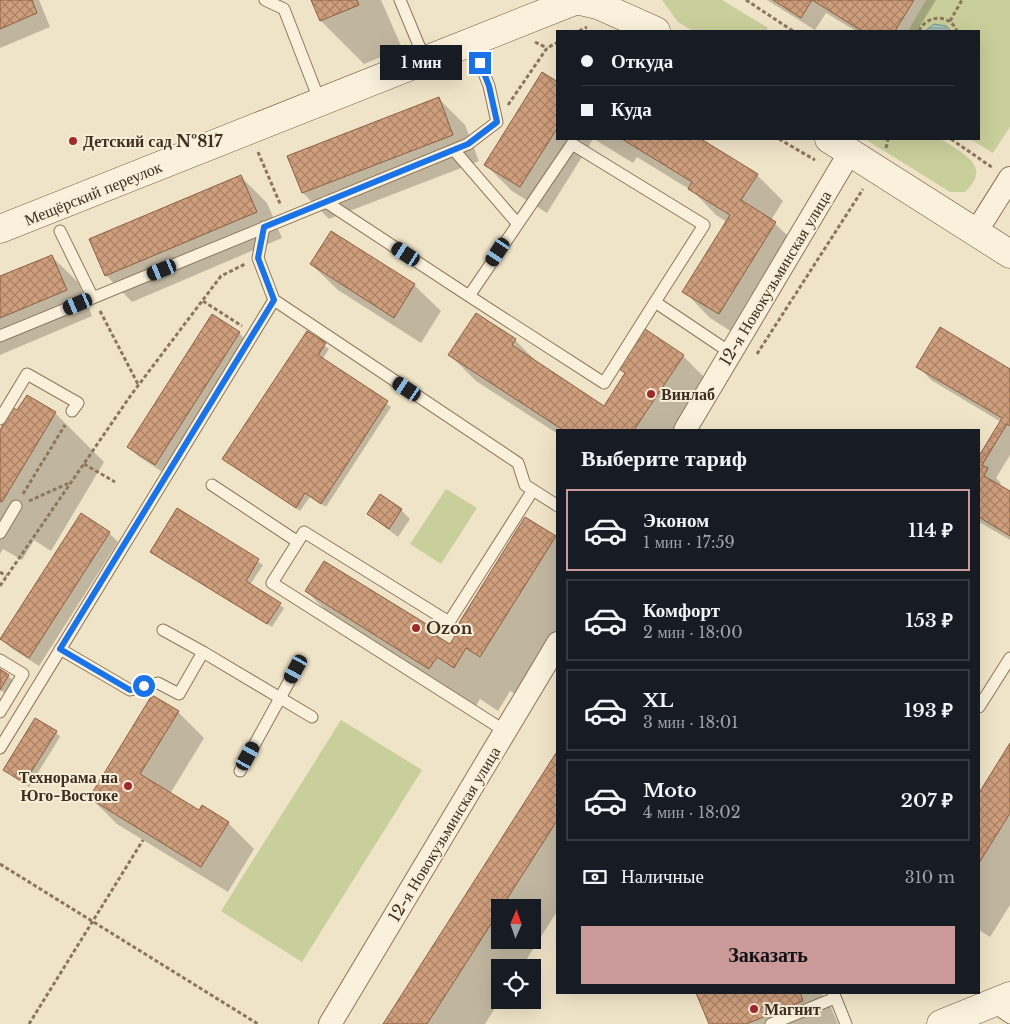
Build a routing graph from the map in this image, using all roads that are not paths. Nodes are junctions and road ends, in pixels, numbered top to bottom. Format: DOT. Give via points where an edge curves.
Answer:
graph roads {
  1 [pos="265,0"];
  2 [pos="400,0"];
  3 [pos="576,0"];
  4 [pos="642,0"];
  5 [pos="654,30"];
  6 [pos="663,30"];
  7 [pos="472,42"];
  8 [pos="425,60"];
  9 [pos="320,102"];
  10 [pos="840,145"];
  11 [pos="454,150"];
  12 [pos="1010,179"];
  13 [pos="326,202"];
  14 [pos="517,223"];
  15 [pos="264,227"];
  16 [pos="0,230"];
  17 [pos="60,231"];
  18 [pos="976,232"];
  19 [pos="1010,254"];
  20 [pos="469,296"];
  21 [pos="93,298"];
  22 [pos="274,300"];
  23 [pos="655,302"];
  24 [pos="0,336"];
  25 [pos="731,353"];
  26 [pos="72,411"];
  27 [pos="0,419"];
  28 [pos="686,429"];
  29 [pos="212,485"];
  30 [pos="533,490"];
  31 [pos="556,505"];
  32 [pos="16,506"];
  33 [pos="0,533"];
  34 [pos="298,542"];
  35 [pos="163,630"];
  36 [pos="556,646"];
  37 [pos="60,649"];
  38 [pos="203,652"];
  39 [pos="1010,658"];
  40 [pos="0,660"];
  41 [pos="296,669"];
  42 [pos="280,698"];
  43 [pos="980,705"];
  44 [pos="0,712"];
  45 [pos="312,717"];
  46 [pos="505,731"];
  47 [pos="0,748"];
  48 [pos="240,771"];
  49 [pos="834,995"];
  50 [pos="1003,1006"];
  51 [pos="330,1024"];
  52 [pos="771,1024"];
  53 [pos="846,1024"];
  54 [pos="941,1024"];
  1 -- 9 [label="lane" via="284,9"];
  2 -- 8 [label="lane"];
  3 -- 5 [label="street, Мещёрский переулок" via="598,5"];
  3 -- 7 [label="street, Мещёрский переулок"];
  4 -- 6 [label="street"];
  7 -- 8 [label="street, Мещёрский переулок"];
  7 -- 11 [label="lane" via="489,86 497,122 468,144"];
  8 -- 9 [label="street, Мещёрский переулок"];
  9 -- 16 [label="street, Мещёрский переулок"];
  10 -- 18 [label="street"];
  10 -- 25 [label="street, 12-я Новокузьминская улица"];
  11 -- 13 [label="lane"];
  11 -- 14 [label="lane"];
  12 -- 18 [label="street"];
  13 -- 15 [label="lane"];
  13 -- 20 [label="lane"];
  14 -- 20 [label="lane"];
  14 -- 23 [label="lane" via="572,144 704,225"];
  15 -- 21 [label="lane"];
  15 -- 22 [label="lane" via="258,258"];
  17 -- 21 [label="lane"];
  18 -- 19 [label="street"];
  20 -- 23 [label="lane" via="604,383"];
  21 -- 24 [label="lane"];
  22 -- 30 [label="lane" via="518,464 525,485"];
  22 -- 37 [label="lane"];
  23 -- 25 [label="lane"];
  25 -- 28 [label="street, 12-я Новокузьминская улица"];
  26 -- 27 [label="lane" via="78,403 27,374"];
  29 -- 34 [label="lane"];
  30 -- 31 [label="lane"];
  30 -- 34 [label="lane" via="449,622 304,532"];
  32 -- 33 [label="lane"];
  34 -- 46 [label="lane" via="272,582"];
  35 -- 38 [label="lane"];
  36 -- 46 [label="street, 12-я Новокузьминская улица"];
  37 -- 38 [label="lane" via="130,690 158,683 179,694"];
  37 -- 47 [label="lane"];
  38 -- 42 [label="lane"];
  39 -- 43 [label="lane"];
  40 -- 44 [label="lane" via="23,674"];
  41 -- 42 [label="lane"];
  42 -- 45 [label="lane"];
  42 -- 48 [label="lane"];
  46 -- 51 [label="street, 12-я Новокузьминская улица"];
  49 -- 52 [label="lane"];
  49 -- 53 [label="lane"];
  50 -- 54 [label="street"];
}
